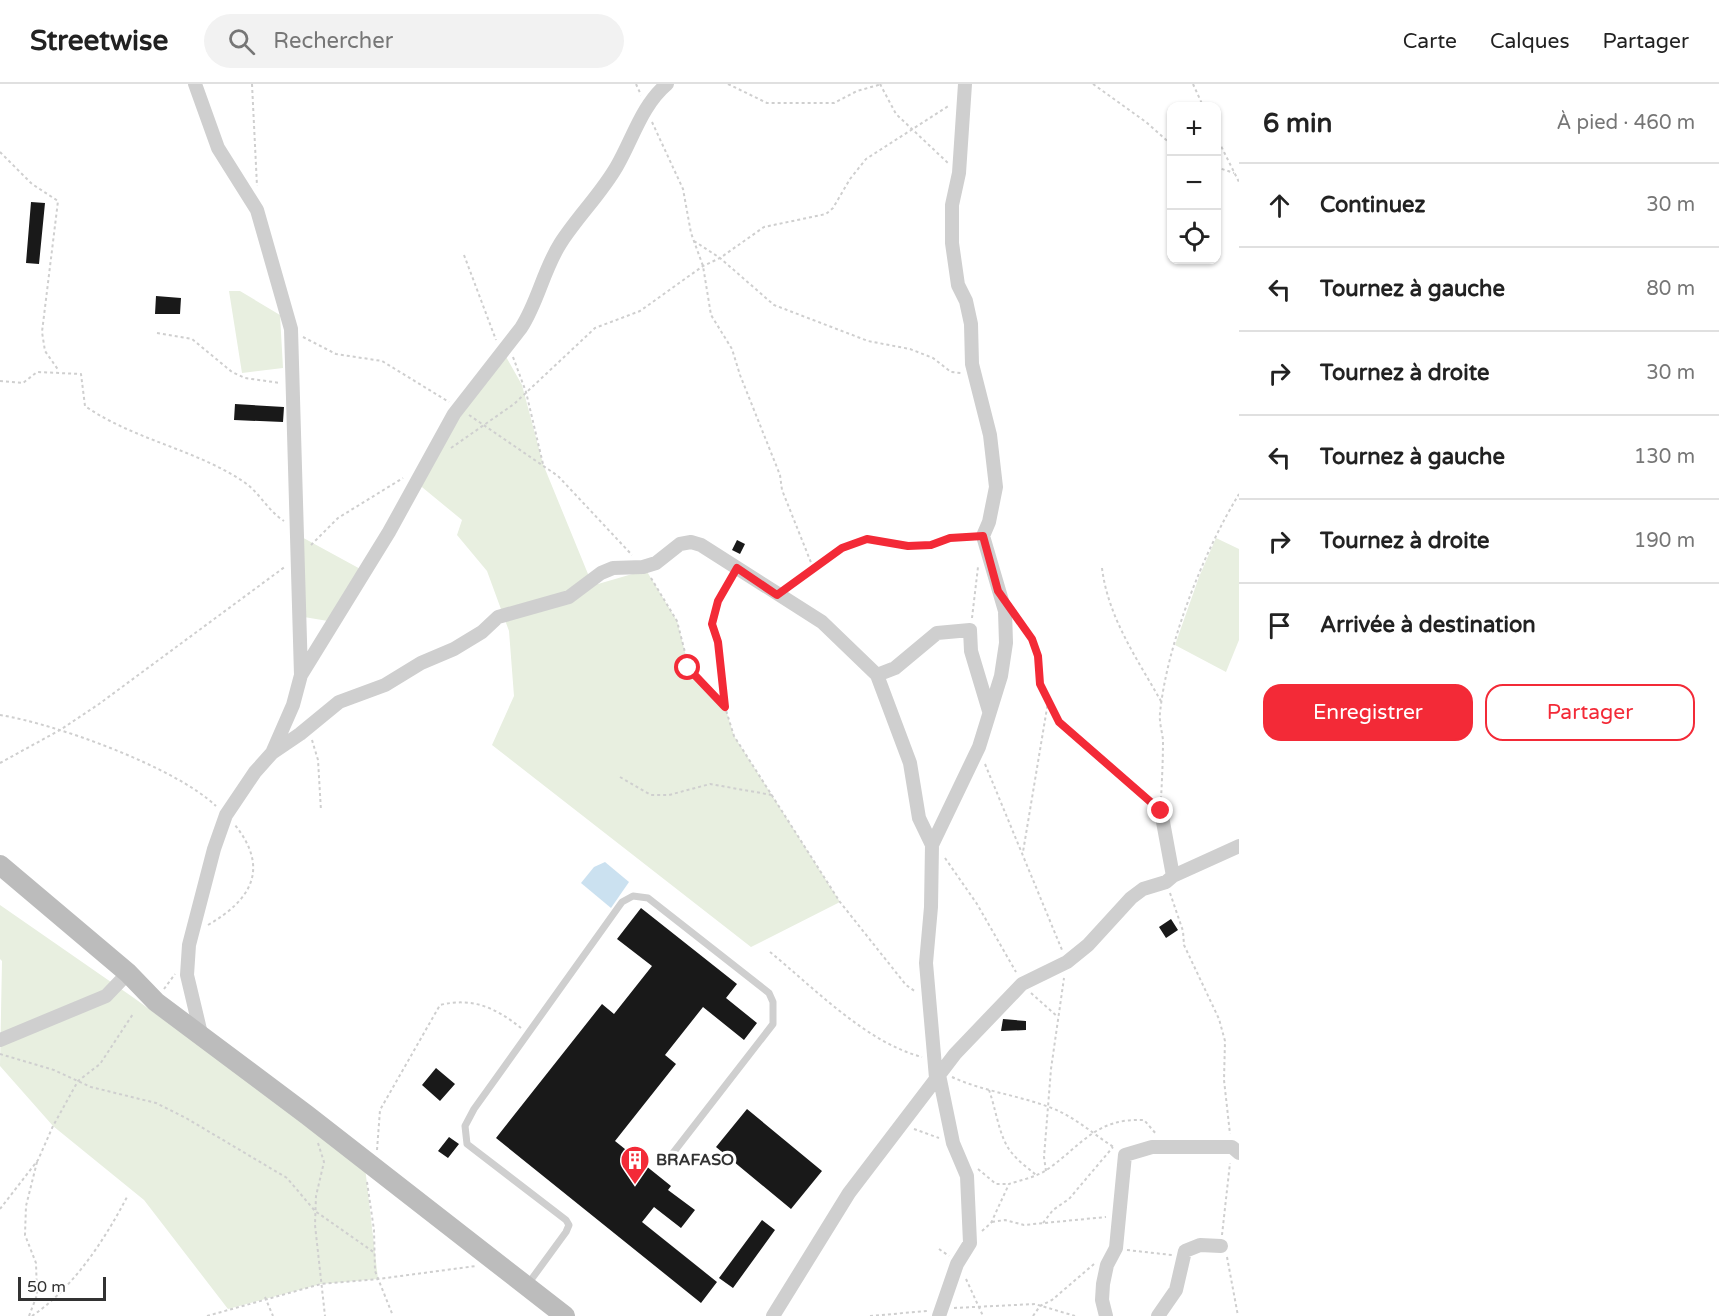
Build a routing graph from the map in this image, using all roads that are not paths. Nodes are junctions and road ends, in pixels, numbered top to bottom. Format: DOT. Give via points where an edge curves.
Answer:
graph roads {
  1 [pos="195,84"];
  2 [pos="667,84"];
  3 [pos="964,89"];
  4 [pos="302,675"];
  5 [pos="877,675"];
  6 [pos="989,711"];
  7 [pos="272,753"];
  8 [pos="1161,811"];
  9 [pos="932,845"];
  10 [pos="1239,846"];
  11 [pos="0,865"];
  12 [pos="1170,879"];
  13 [pos="128,972"];
  14 [pos="202,1038"];
  15 [pos="0,1040"];
  16 [pos="938,1071"];
  17 [pos="1235,1150"];
  18 [pos="666,1162"];
  19 [pos="1221,1246"];
  20 [pos="527,1286"];
  21 [pos="941,1313"];
  22 [pos="565,1316"];
  23 [pos="773,1316"];
  24 [pos="1106,1316"];
  25 [pos="1158,1316"];
  1 -- 4 [label="street" via="218,148 257,210 291,329"];
  2 -- 4 [label="street" via="646,108 617,166 561,243 531,313 459,407"];
  3 -- 6 [label="street" via="952,243 958,285 971,324 972,364 990,435 996,487 983,536 1005,611 1006,643"];
  4 -- 7 [label="street"];
  5 -- 6 [label="street" via="895,668 937,633 970,630 971,651"];
  5 -- 7 [label="street" via="822,622 691,542 680,544 656,563 601,573 569,597 498,617 469,640 386,685 339,702"];
  5 -- 9 [label="street" via="910,763 919,819"];
  6 -- 9 [label="street" via="980,747"];
  7 -- 14 [label="street" via="226,815 192,934 187,975"];
  8 -- 12 [label="street"];
  9 -- 16 [label="street" via="926,963"];
  10 -- 12 [label="street"];
  11 -- 13 [label="street"];
  12 -- 16 [label="street" via="1131,898 1067,962 1024,983"];
  13 -- 14 [label="street" via="143,991"];
  13 -- 15 [label="street" via="106,996"];
  14 -- 20 [label="street"];
  16 -- 21 [label="street" via="953,1143 967,1176 970,1243 957,1264"];
  16 -- 23 [label="street" via="849,1193"];
  17 -- 24 [label="street" via="1152,1147 1125,1155 1116,1248 1103,1284"];
  18 -- 20 [label="lane" via="773,1024 773,1002 769,993 648,898 633,896 622,902 465,1126 467,1144 569,1225"];
  19 -- 25 [label="street" via="1200,1245 1185,1251 1176,1290"];
  20 -- 22 [label="street"];
}
